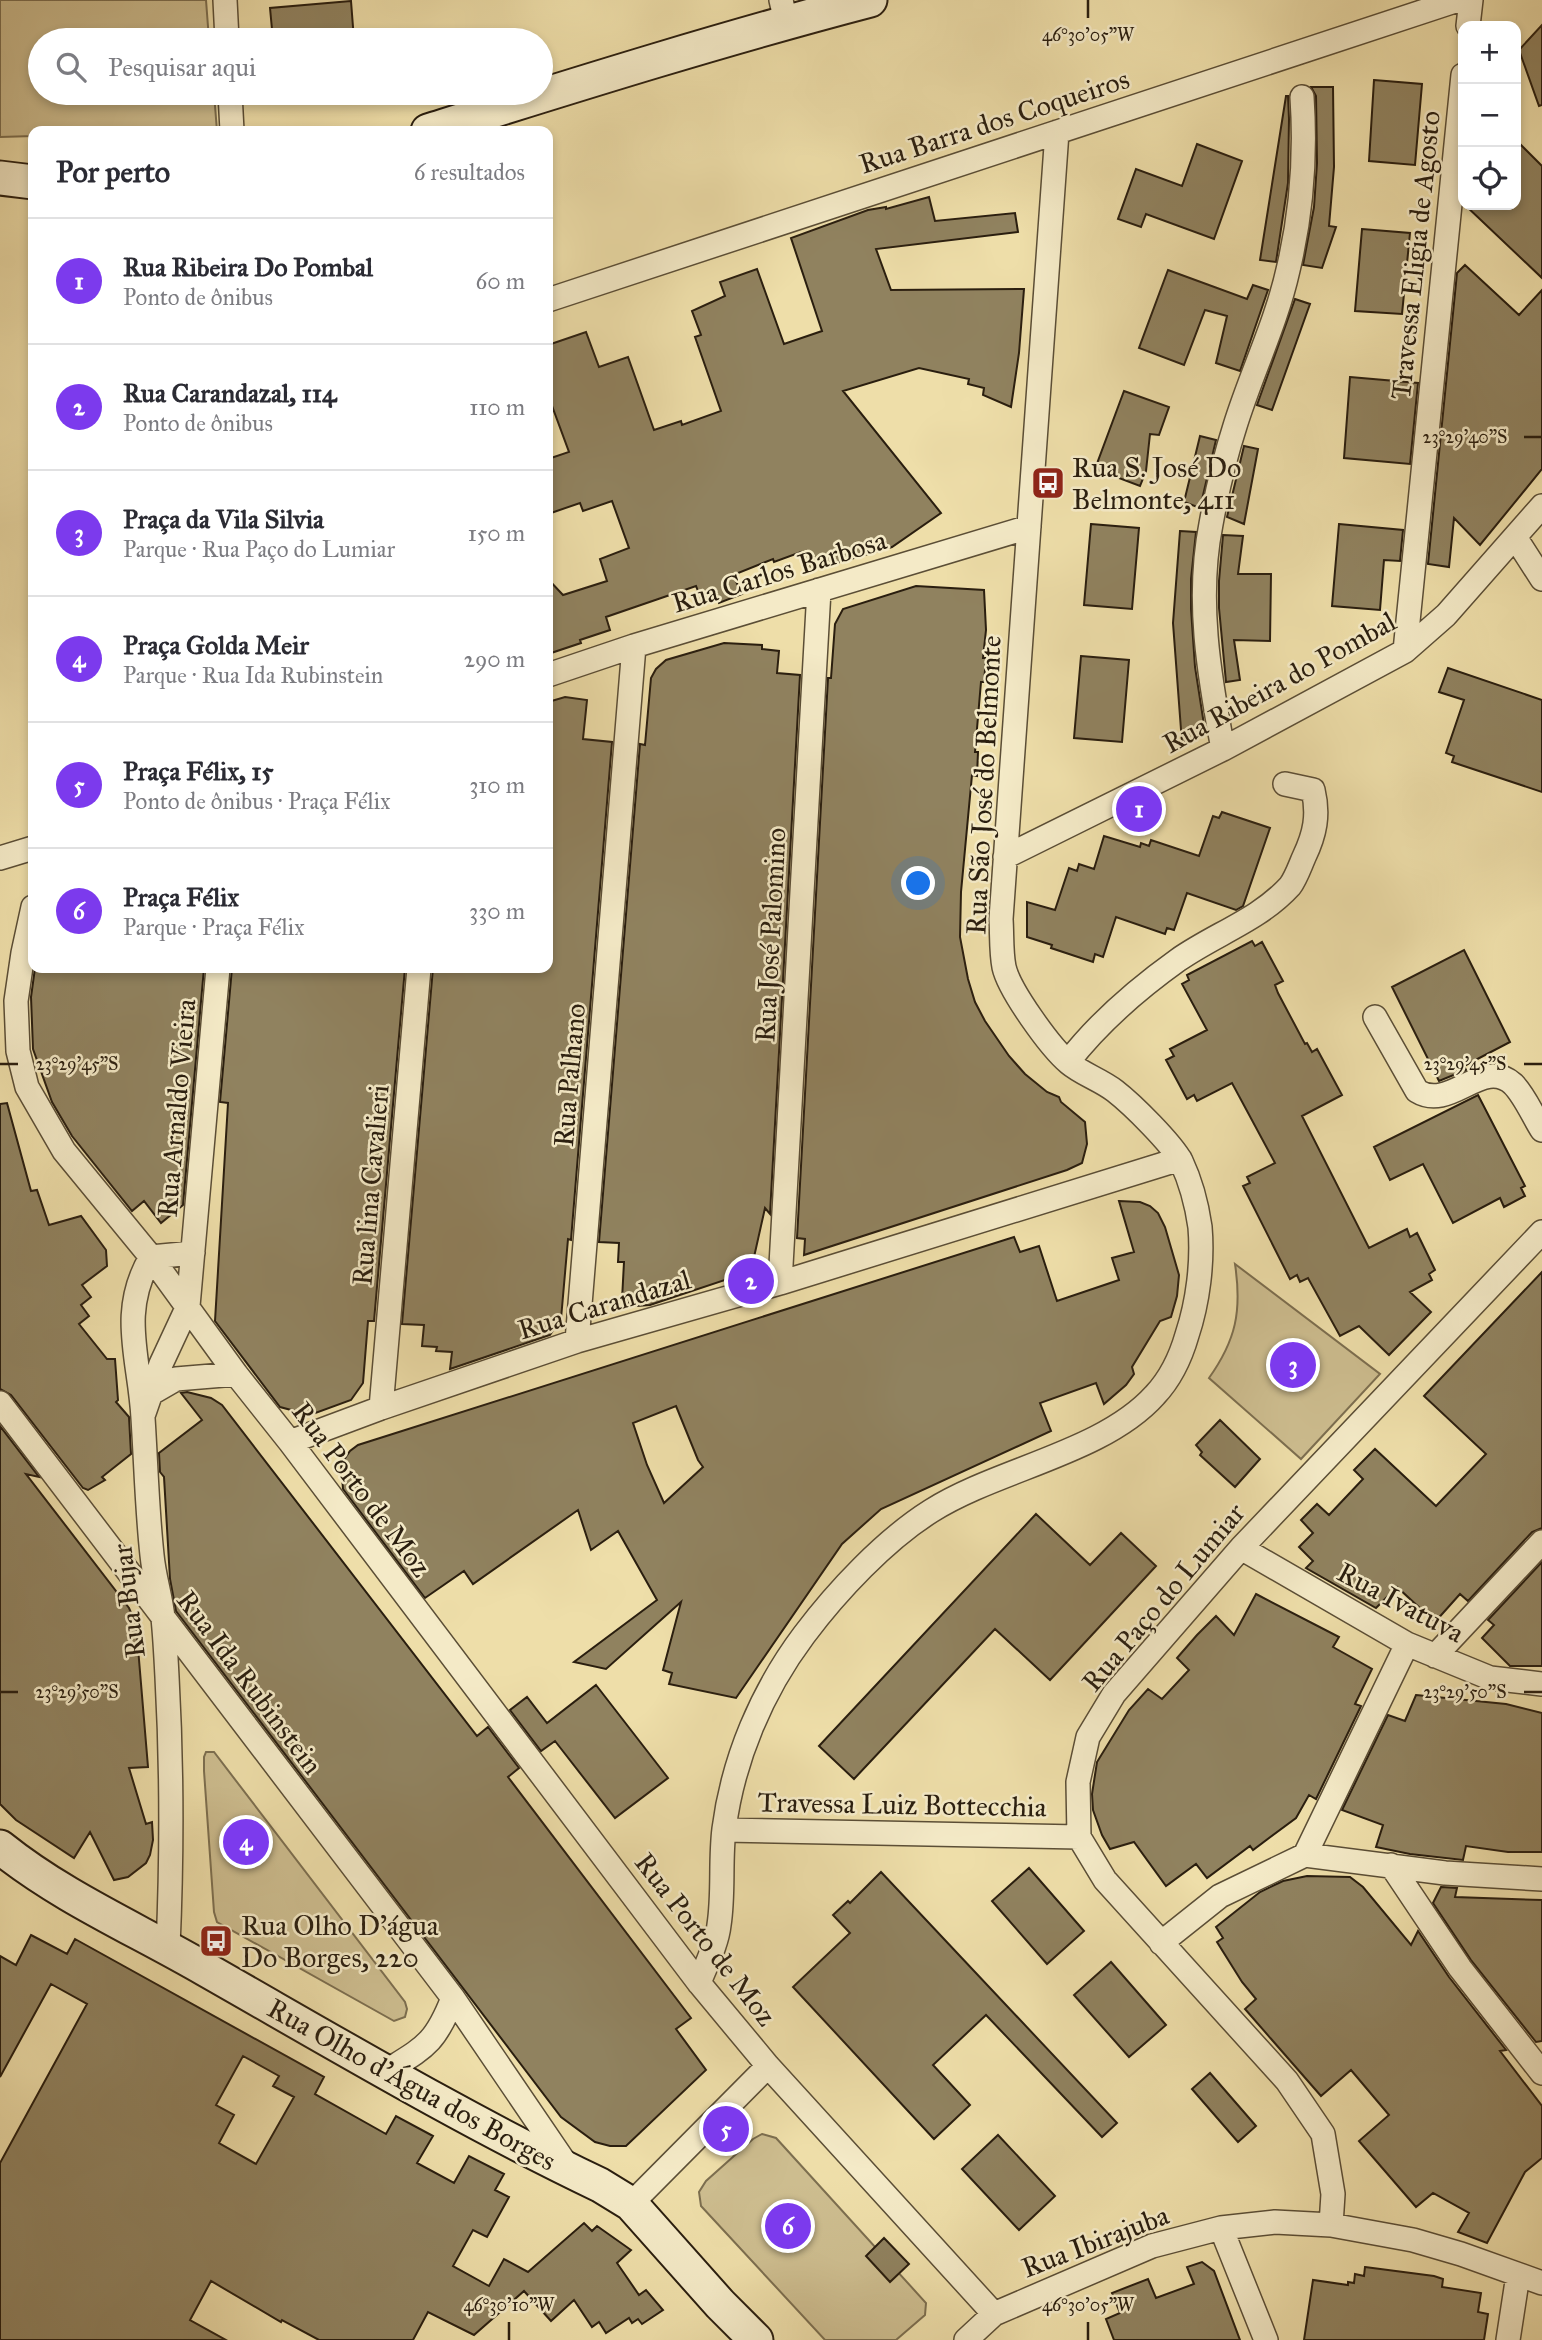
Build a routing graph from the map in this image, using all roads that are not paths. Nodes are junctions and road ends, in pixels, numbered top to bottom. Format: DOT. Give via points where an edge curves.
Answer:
graph roads {
  1 [pos="225,0"];
  2 [pos="870,0"];
  3 [pos="1458,0"];
  4 [pos="1471,0"];
  5 [pos="783,11"];
  6 [pos="1469,21"];
  7 [pos="226,28"];
  8 [pos="1462,84"];
  9 [pos="553,91"];
  10 [pos="1303,97"];
  11 [pos="231,105"];
  12 [pos="510,105"];
  13 [pos="232,126"];
  14 [pos="444,126"];
  15 [pos="1057,132"];
  16 [pos="0,178"];
  17 [pos="28,181"];
  18 [pos="553,298"];
  19 [pos="1542,506"];
  20 [pos="1029,527"];
  21 [pos="1515,537"];
  22 [pos="1542,579"];
  23 [pos="820,590"];
  24 [pos="634,646"];
  25 [pos="1405,650"];
  26 [pos="553,673"];
  27 [pos="1223,750"];
  28 [pos="1284,784"];
  29 [pos="28,850"];
  30 [pos="0,858"];
  31 [pos="1005,858"];
  32 [pos="28,930"];
  33 [pos="218,973"];
  34 [pos="419,973"];
  35 [pos="1374,1017"];
  36 [pos="1068,1062"];
  37 [pos="1542,1130"];
  38 [pos="1180,1159"];
  39 [pos="1542,1231"];
  40 [pos="193,1253"];
  41 [pos="150,1257"];
  42 [pos="780,1283"];
  43 [pos="188,1306"];
  44 [pos="133,1322"];
  45 [pos="172,1340"];
  46 [pos="577,1341"];
  47 [pos="236,1374"];
  48 [pos="0,1403"];
  49 [pos="147,1404"];
  50 [pos="381,1408"];
  51 [pos="290,1442"];
  52 [pos="1542,1542"];
  53 [pos="1241,1548"];
  54 [pos="163,1617"];
  55 [pos="1407,1644"];
  56 [pos="1434,1656"];
  57 [pos="1542,1684"];
  58 [pos="724,1830"];
  59 [pos="1079,1837"];
  60 [pos="0,1847"];
  61 [pos="1305,1855"];
  62 [pos="1391,1865"];
  63 [pos="1542,1879"];
  64 [pos="1161,1943"];
  65 [pos="168,1947"];
  66 [pos="699,1983"];
  67 [pos="453,1998"];
  68 [pos="768,2066"];
  69 [pos="385,2072"];
  70 [pos="1542,2073"];
  71 [pos="570,2171"];
  72 [pos="631,2204"];
  73 [pos="1331,2225"];
  74 [pos="1221,2228"];
  75 [pos="1518,2275"];
  76 [pos="1542,2283"];
  77 [pos="995,2314"];
  78 [pos="756,2340"];
  79 [pos="966,2340"];
  80 [pos="1266,2340"];
  81 [pos="1508,2340"];
  1 -- 7 [label="street"];
  2 -- 5 [label="main road"];
  3 -- 15 [label="street, Rua Barra dos Coqueiros"];
  4 -- 6 [label="street"];
  5 -- 9 [label="main road"];
  8 -- 25 [label="street, Travessa Eligia de Agosto"];
  10 -- 27 [label="street" via="1301,207 1288,273 1235,426 1211,525 1204,602 1209,676"];
  11 -- 13 [label="street"];
  12 -- 14 [label="main road"];
  15 -- 18 [label="street, Rua Barra dos Coqueiros"];
  15 -- 20 [label="street, Rua São José do Belmonte"];
  16 -- 17 [label="main road"];
  19 -- 21 [label="street, Rua Ribeira do Pombal"];
  20 -- 23 [label="street, Rua Carlos Barbosa"];
  20 -- 31 [label="street, Rua São José do Belmonte"];
  21 -- 22 [label="street"];
  21 -- 25 [label="street, Rua Ribeira do Pombal" via="1446,615"];
  23 -- 24 [label="street, Rua Carlos Barbosa"];
  23 -- 42 [label="street, Rua José Palomino"];
  24 -- 26 [label="street, Rua Carlos Barbosa"];
  24 -- 46 [label="street, Rua Palhano"];
  25 -- 27 [label="street, Rua Ribeira do Pombal"];
  27 -- 31 [label="street, Rua Ribeira do Pombal"];
  28 -- 36 [label="street" via="1313,790 1317,809 1313,838 1292,884 1259,913 1139,989 1091,1032"];
  29 -- 30 [label="street"];
  31 -- 36 [label="street, Rua São José do Belmonte" via="1004,969 1024,1008"];
  32 -- 41 [label="street, Rua Porto de Moz" via="16,1001 18,1051 27,1087 64,1151"];
  33 -- 40 [label="street, Rua Arnaldo Vieira"];
  34 -- 50 [label="street, Rua lina Cavalieri"];
  35 -- 37 [label="street" via="1417,1091 1435,1096 1493,1074 1502,1076 1519,1091"];
  36 -- 38 [label="street, Rua São José do Belmonte" via="1115,1091"];
  38 -- 42 [label="street, Rua Carandazal"];
  38 -- 58 [label="street, Rua São José do Belmonte" via="1199,1226 1200,1268 1194,1315 1181,1356 1155,1395 1122,1422 1075,1448 931,1511 842,1588 802,1637 749,1731"];
  39 -- 53 [label="street, Rua Paço do Lumiar"];
  40 -- 41 [label="street, Rua Arnaldo Vieira"];
  40 -- 43 [label="street, Rua Arnaldo Vieira"];
  41 -- 43 [label="street, Rua Porto de Moz"];
  41 -- 44 [label="street, Rua Bujar" via="138,1281"];
  42 -- 46 [label="street, Rua Carandazal"];
  43 -- 45 [label="street, Rua Bujar"];
  43 -- 47 [label="street, Rua Porto de Moz"];
  44 -- 45 [label="street"];
  44 -- 49 [label="street, Rua Bujar" via="136,1374"];
  45 -- 49 [label="street, Rua Bujar"];
  46 -- 50 [label="street, Rua Carandazal"];
  47 -- 49 [label="street" via="176,1379"];
  47 -- 51 [label="street, Rua Porto de Moz"];
  48 -- 54 [label="street, Rua Ida Rubinstein"];
  49 -- 54 [label="street, Rua Bujar" via="145,1481"];
  50 -- 51 [label="street, Rua Carandazal"];
  51 -- 66 [label="street, Rua Porto de Moz"];
  52 -- 56 [label="street"];
  53 -- 55 [label="street, Rua Ivatuva"];
  53 -- 59 [label="street, Rua Paço do Lumiar" via="1114,1694 1088,1737 1078,1782"];
  54 -- 65 [label="street, Rua Bujar" via="172,1859"];
  54 -- 67 [label="street, Rua Ida Rubinstein"];
  55 -- 56 [label="street, Rua Ivatuva"];
  55 -- 61 [label="street"];
  56 -- 57 [label="street, Rua Ivatuva" via="1490,1678"];
  58 -- 59 [label="street, Travessa Luiz Bottecchia"];
  58 -- 66 [label="street, Rua São José do Belmonte" via="719,1929"];
  59 -- 64 [label="street" via="1105,1880"];
  60 -- 65 [label="main road, Rua Olho d'Água dos Borges" via="30,1871"];
  61 -- 62 [label="street"];
  61 -- 64 [label="street" via="1220,1896"];
  62 -- 63 [label="street"];
  62 -- 70 [label="street" via="1460,1968"];
  64 -- 73 [label="street" via="1287,2081 1323,2133 1333,2194"];
  65 -- 69 [label="main road, Rua Olho d'Água dos Borges"];
  66 -- 68 [label="street, Rua Porto de Moz"];
  67 -- 69 [label="street" via="426,2047"];
  67 -- 71 [label="street, Rua Ida Rubinstein"];
  68 -- 72 [label="street"];
  68 -- 77 [label="street, Rua Porto de Moz"];
  69 -- 71 [label="main road, Rua Olho d'Água dos Borges"];
  71 -- 72 [label="main road, Rua Olho d'Água dos Borges"];
  72 -- 78 [label="main road, Rua Olho d'Água dos Borges"];
  73 -- 74 [label="street, Rua Ibirajuba" via="1275,2222"];
  73 -- 75 [label="street, Rua Ibirajuba" via="1413,2240"];
  74 -- 77 [label="street, Rua Ibirajuba" via="1152,2246"];
  74 -- 80 [label="street"];
  75 -- 76 [label="street, Rua Ibirajuba"];
  75 -- 81 [label="street"];
  77 -- 79 [label="street, Rua Ibirajuba"];
}
